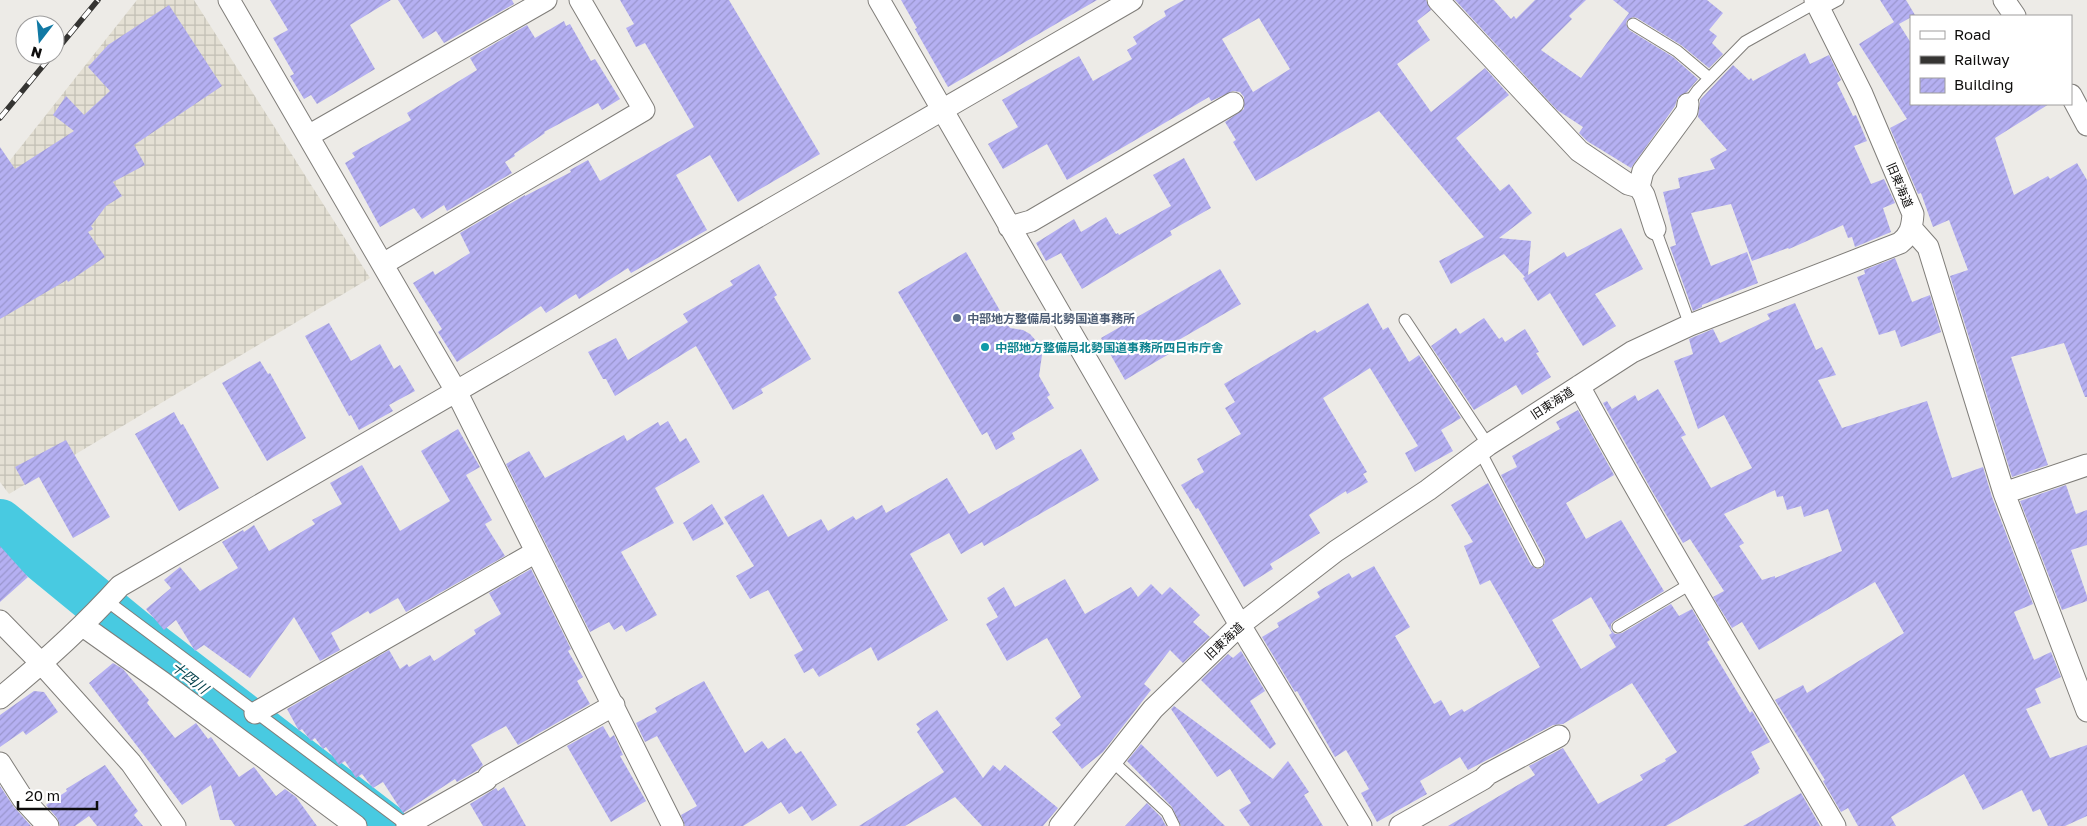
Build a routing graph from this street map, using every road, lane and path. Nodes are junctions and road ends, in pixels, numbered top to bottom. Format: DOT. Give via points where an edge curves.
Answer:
graph roads {
  1 [pos="546,0"];
  2 [pos="580,0"];
  3 [pos="879,0"];
  4 [pos="1132,0"];
  5 [pos="1438,0"];
  6 [pos="2004,0"];
  7 [pos="237,3"];
  8 [pos="1823,3"];
  9 [pos="2015,15"];
  10 [pos="1632,24"];
  11 [pos="1709,78"];
  12 [pos="2072,97"];
  13 [pos="1233,102"];
  14 [pos="1688,104"];
  15 [pos="943,111"];
  16 [pos="2087,124"];
  17 [pos="308,136"];
  18 [pos="1639,187"];
  19 [pos="1009,227"];
  20 [pos="1655,229"];
  21 [pos="1912,229"];
  22 [pos="383,264"];
  23 [pos="1405,320"];
  24 [pos="1690,325"];
  25 [pos="1578,386"];
  26 [pos="456,391"];
  27 [pos="1484,448"];
  28 [pos="2087,465"];
  29 [pos="2004,493"];
  30 [pos="536,552"];
  31 [pos="1538,562"];
  32 [pos="1692,583"];
  33 [pos="106,601"];
  34 [pos="0,621"];
  35 [pos="84,624"];
  36 [pos="1240,625"];
  37 [pos="1618,627"];
  38 [pos="42,664"];
  39 [pos="0,698"];
  40 [pos="614,705"];
  41 [pos="2087,710"];
  42 [pos="255,713"];
  43 [pos="1558,736"];
  44 [pos="1112,761"];
  45 [pos="0,762"];
  46 [pos="48,826"];
  47 [pos="175,826"];
  48 [pos="356,826"];
  49 [pos="408,826"];
  50 [pos="673,826"];
  51 [pos="1060,826"];
  52 [pos="1174,826"];
  53 [pos="1360,826"];
  54 [pos="1400,826"];
  55 [pos="1835,826"];
  1 -- 17 [label="street"];
  2 -- 22 [label="street" via="644,110"];
  3 -- 15 [label="street"];
  4 -- 15 [label="street"];
  5 -- 18 [label="street" via="1579,151 1628,184"];
  6 -- 9 [label="street"];
  7 -- 17 [label="street"];
  8 -- 11 [label="lane" via="1745,42"];
  8 -- 21 [label="street, 旧東海道" via="1913,214"];
  10 -- 11 [label="lane" via="1678,51"];
  11 -- 14 [label="lane"];
  12 -- 16 [label="street"];
  13 -- 19 [label="street" via="1031,221"];
  14 -- 18 [label="street" via="1687,111 1644,171"];
  15 -- 19 [label="street"];
  15 -- 26 [label="street"];
  17 -- 22 [label="street"];
  18 -- 20 [label="street"];
  19 -- 36 [label="street"];
  20 -- 24 [label="lane"];
  21 -- 24 [label="street, 旧東海道" via="1900,243"];
  21 -- 29 [label="street" via="1928,248"];
  22 -- 26 [label="street"];
  23 -- 27 [label="lane"];
  24 -- 25 [label="street, 旧東海道" via="1632,352"];
  25 -- 27 [label="street, 旧東海道"];
  25 -- 32 [label="street"];
  26 -- 30 [label="street"];
  26 -- 33 [label="street" via="120,586"];
  27 -- 31 [label="lane"];
  27 -- 36 [label="street, 旧東海道" via="1336,551"];
  28 -- 29 [label="street"];
  29 -- 41 [label="street"];
  30 -- 40 [label="street"];
  30 -- 42 [label="street"];
  32 -- 37 [label="lane"];
  32 -- 55 [label="street"];
  33 -- 35 [label="street"];
  33 -- 42 [label="lane"];
  34 -- 38 [label="street"];
  35 -- 38 [label="street"];
  35 -- 48 [label="street"];
  36 -- 44 [label="street, 旧東海道" via="1153,709"];
  36 -- 53 [label="street"];
  38 -- 39 [label="street"];
  38 -- 47 [label="street" via="131,763"];
  40 -- 49 [label="street"];
  40 -- 50 [label="street"];
  42 -- 49 [label="lane"];
  43 -- 54 [label="street"];
  44 -- 51 [label="street, 旧東海道"];
  44 -- 52 [label="lane" via="1167,812"];
  45 -- 46 [label="street" via="23,799"];
}
